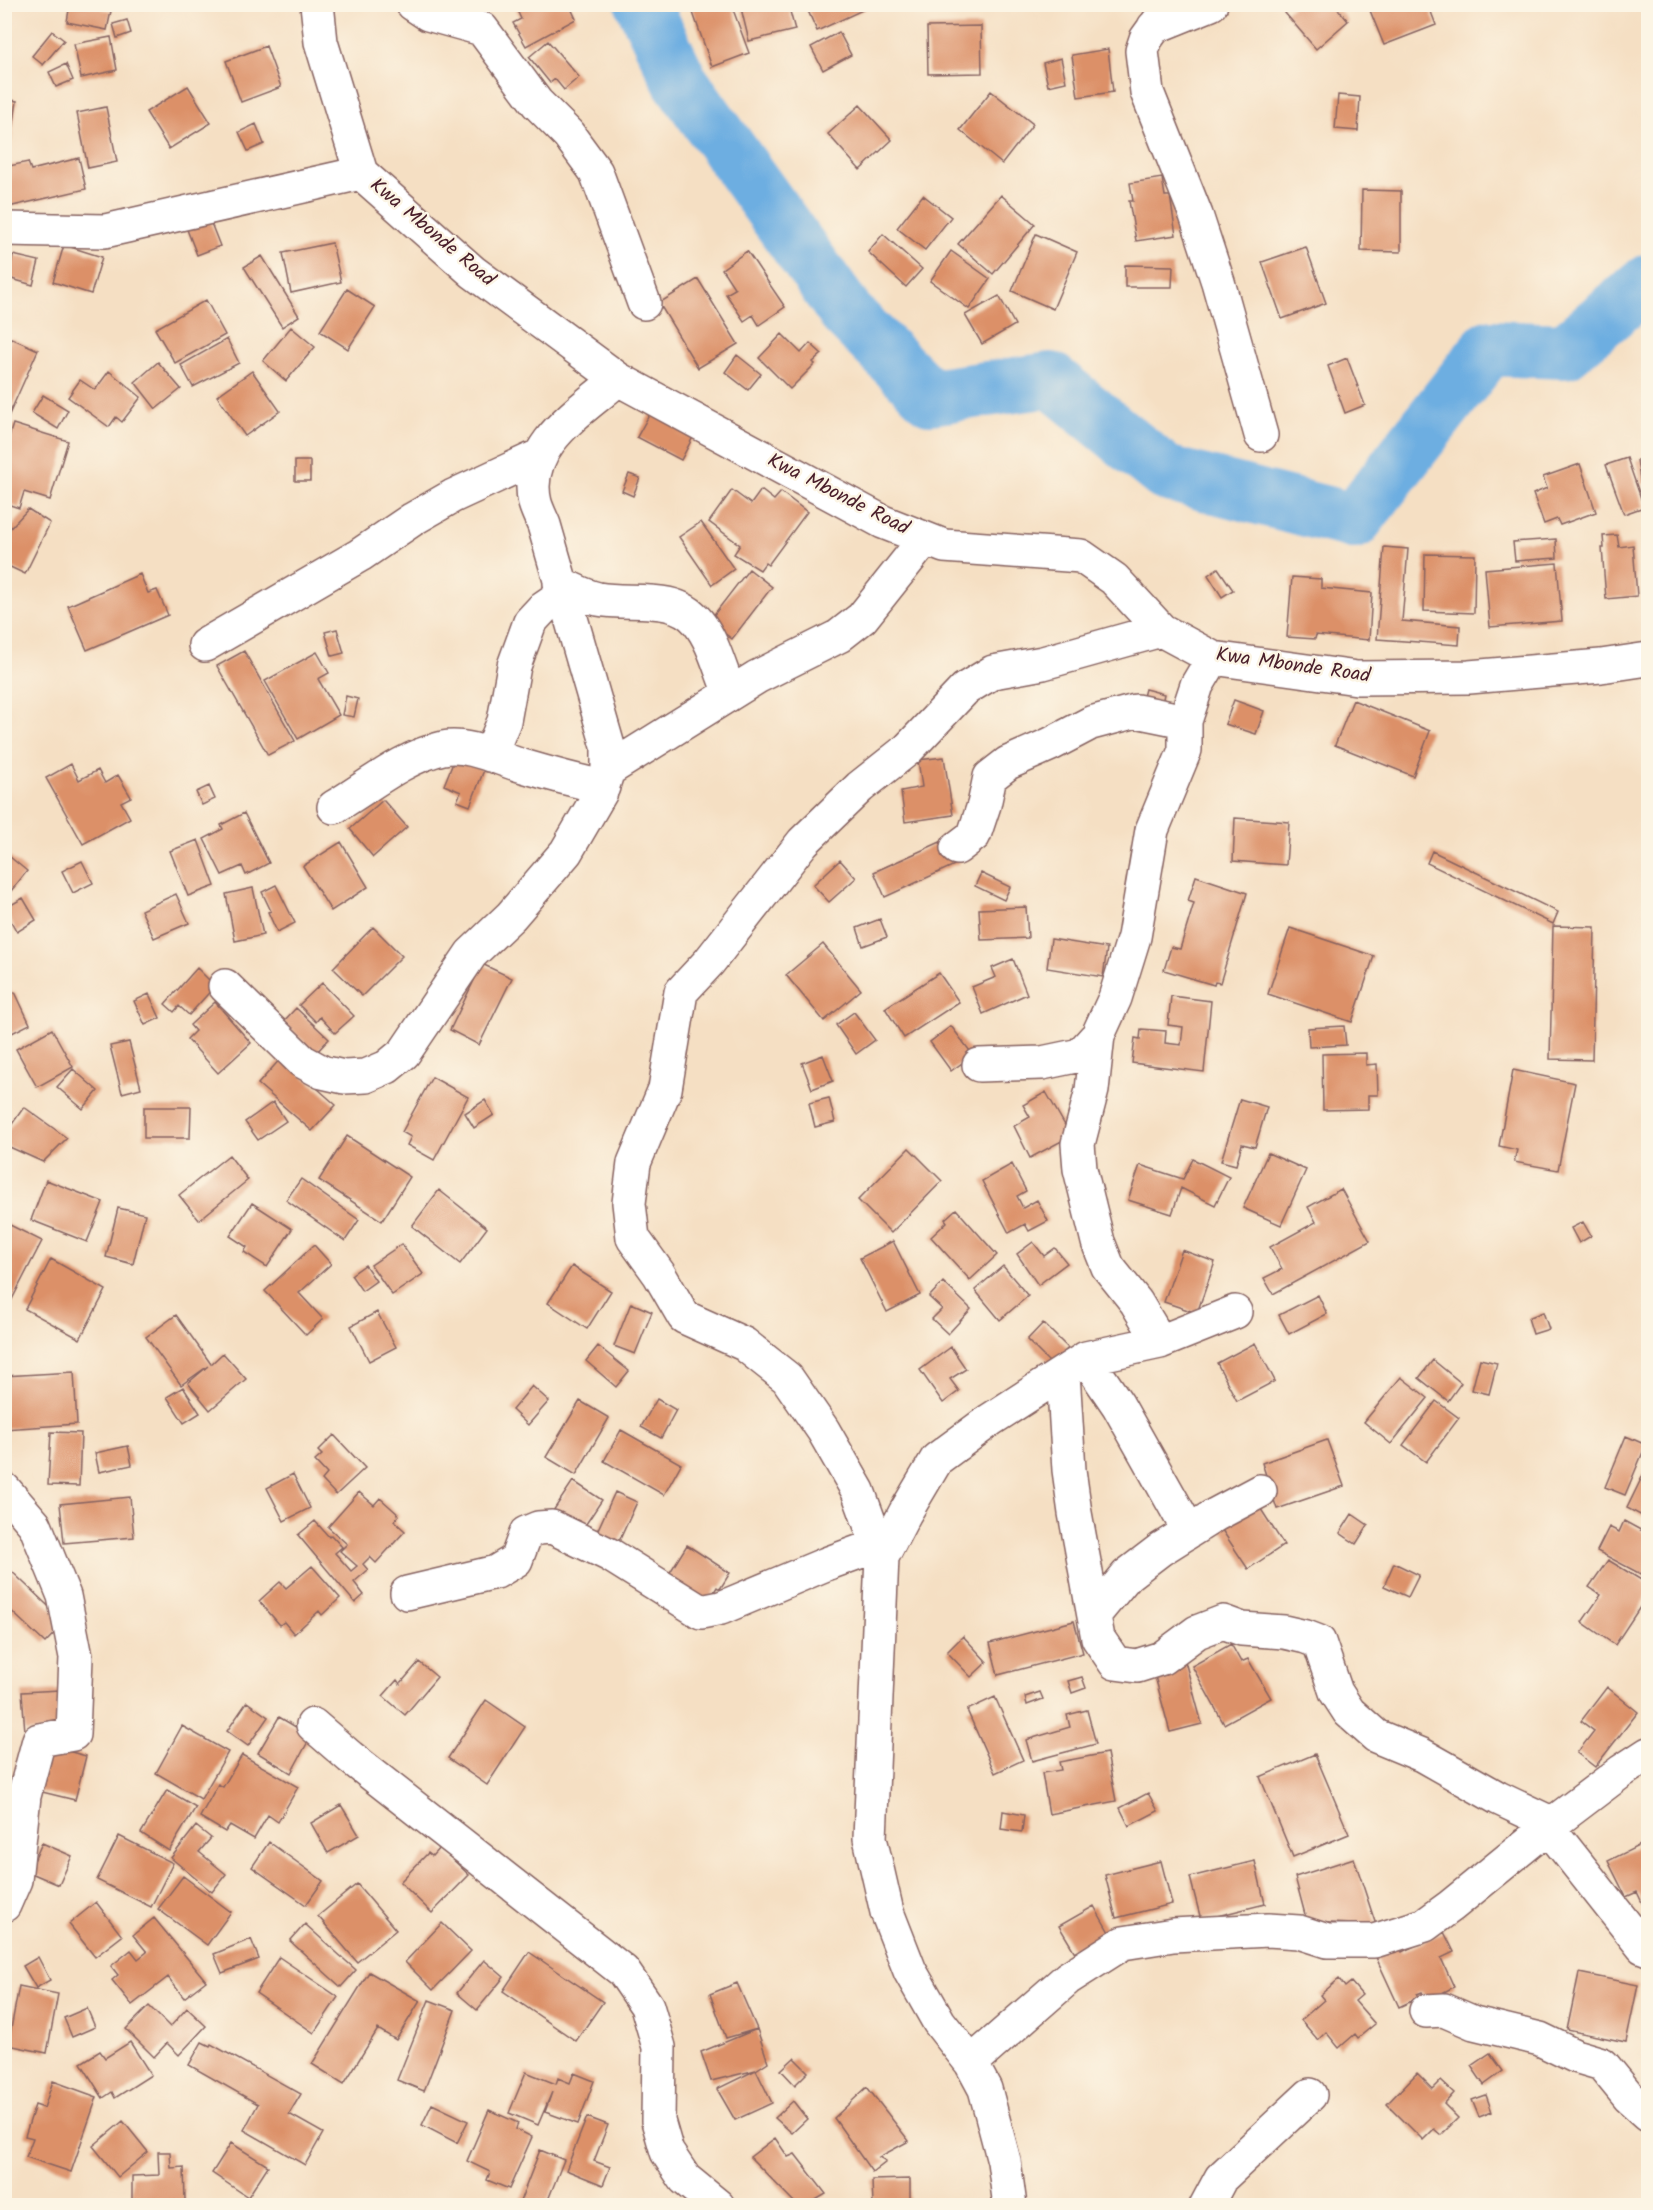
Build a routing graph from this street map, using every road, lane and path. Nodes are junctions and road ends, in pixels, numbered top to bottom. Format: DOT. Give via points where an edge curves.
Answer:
graph roads {
  1 [pos="317,4"];
  2 [pos="413,4"];
  3 [pos="1212,4"];
  4 [pos="1163,16"];
  5 [pos="361,173"];
  6 [pos="4,229"];
  7 [pos="644,303"];
  8 [pos="618,379"];
  9 [pos="1261,435"];
  10 [pos="539,456"];
  11 [pos="925,539"];
  12 [pos="562,589"];
  13 [pos="1161,630"];
  14 [pos="205,645"];
  15 [pos="1213,658"];
  16 [pos="1648,659"];
  17 [pos="730,693"];
  18 [pos="1185,721"];
  19 [pos="490,755"];
  20 [pos="606,778"];
  21 [pos="334,807"];
  22 [pos="957,848"];
  23 [pos="225,986"];
  24 [pos="1098,1035"];
  25 [pos="979,1065"];
  26 [pos="1235,1312"];
  27 [pos="1160,1342"];
  28 [pos="1074,1365"];
  29 [pos="4,1489"];
  30 [pos="1260,1491"];
  31 [pos="1189,1531"];
  32 [pos="880,1551"];
  33 [pos="407,1593"];
  34 [pos="1094,1615"];
  35 [pos="313,1725"];
  36 [pos="1648,1754"];
  37 [pos="1551,1825"];
  38 [pos="8,1890"];
  39 [pos="1648,1949"];
  40 [pos="1426,2011"];
  41 [pos="971,2063"];
  42 [pos="1310,2095"];
  43 [pos="1648,2114"];
  44 [pos="718,2205"];
  45 [pos="1010,2205"];
  46 [pos="1206,2205"];
  1 -- 5 [label="street, Kwa Mbonde Road" via="321,42"];
  2 -- 7 [label="street" via="428,14 482,29 537,103 568,134 596,172"];
  3 -- 4 [label="street"];
  4 -- 9 [label="street" via="1142,51 1147,92 1196,215"];
  5 -- 6 [label="street" via="105,231"];
  5 -- 8 [label="street, Kwa Mbonde Road" via="473,272"];
  8 -- 10 [label="street" via="551,436"];
  8 -- 11 [label="street, Kwa Mbonde Road" via="882,522"];
  10 -- 12 [label="street" via="533,479 535,502"];
  10 -- 14 [label="street" via="453,496"];
  11 -- 13 [label="street, Kwa Mbonde Road" via="944,546 1081,556 1114,579"];
  11 -- 17 [label="street" via="862,618 840,636"];
  12 -- 17 [label="street" via="597,599 687,610 711,646"];
  12 -- 19 [label="street" via="530,622 514,666 504,721"];
  12 -- 20 [label="street" via="608,746"];
  13 -- 15 [label="street, Kwa Mbonde Road"];
  13 -- 32 [label="street" via="1043,663 993,672 965,690 908,748 803,842 681,992 665,1089 634,1163 629,1203 633,1238 684,1317 744,1344 787,1378 858,1491"];
  15 -- 16 [label="street, Kwa Mbonde Road" via="1358,678 1469,677"];
  15 -- 18 [label="street" via="1197,685"];
  17 -- 20 [label="street"];
  18 -- 22 [label="street" via="1136,711 1092,723 1008,763 990,777 974,835"];
  18 -- 24 [label="street" via="1185,750 1152,830 1134,937 1115,998"];
  19 -- 20 [label="street" via="574,781"];
  19 -- 21 [label="street" via="444,748 400,765"];
  20 -- 23 [label="street" via="566,852 511,916 471,954 404,1053 387,1067 366,1076 322,1072 302,1061"];
  24 -- 25 [label="street" via="1080,1055 1042,1063"];
  24 -- 27 [label="street" via="1092,1090 1078,1144 1080,1169 1108,1267 1137,1302"];
  26 -- 27 [label="street"];
  27 -- 28 [label="street"];
  28 -- 31 [label="street" via="1118,1405"];
  28 -- 32 [label="street" via="937,1459"];
  28 -- 34 [label="street" via="1070,1481"];
  29 -- 38 [label="street" via="35,1525 64,1596 76,1658 73,1734 39,1740 24,1796"];
  30 -- 31 [label="street"];
  31 -- 34 [label="street" via="1126,1575"];
  32 -- 33 [label="street" via="701,1612 610,1555 552,1527 538,1528 526,1533 516,1560 496,1572"];
  32 -- 41 [label="street" via="870,1838 887,1912 910,1971 939,2022"];
  34 -- 37 [label="street" via="1098,1638 1115,1663 1137,1666 1162,1658 1197,1632 1224,1622 1242,1629 1306,1636 1319,1642 1336,1692 1349,1712 1376,1736 1422,1755"];
  35 -- 44 [label="street" via="623,1971 647,2006 659,2047 658,2121 667,2152 685,2179"];
  36 -- 37 [label="street"];
  37 -- 39 [label="street"];
  37 -- 41 [label="street" via="1425,1924 1374,1941 1328,1941 1299,1932 1268,1930 1173,1935 1123,1943 1068,1978"];
  40 -- 43 [label="street" via="1444,2010 1474,2023 1540,2039 1602,2064"];
  41 -- 45 [label="street" via="985,2090 1004,2161"];
  42 -- 46 [label="street" via="1221,2178"];
}
